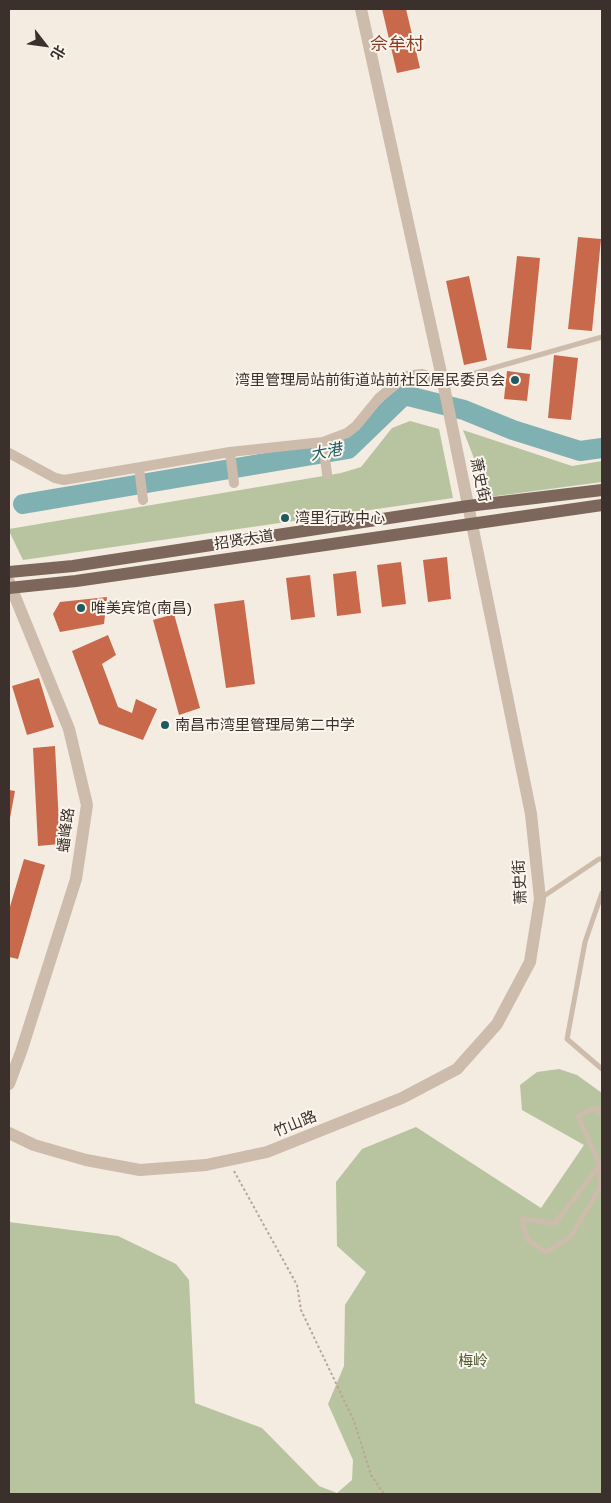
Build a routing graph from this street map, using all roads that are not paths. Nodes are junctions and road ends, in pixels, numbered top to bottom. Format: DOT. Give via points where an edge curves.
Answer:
graph roads {
  1 [pos="361,9"];
  2 [pos="602,337"];
  3 [pos="443,382"];
  4 [pos="323,442"];
  5 [pos="230,452"];
  6 [pos="9,453"];
  7 [pos="139,468"];
  8 [pos="327,474"];
  9 [pos="234,484"];
  10 [pos="602,490"];
  11 [pos="143,500"];
  12 [pos="602,505"];
  13 [pos="468,506"];
  14 [pos="472,523"];
  15 [pos="9,572"];
  16 [pos="10,586"];
  17 [pos="602,859"];
  18 [pos="602,893"];
  19 [pos="540,899"];
  20 [pos="530,962"];
  21 [pos="602,1069"];
  22 [pos="9,1084"];
  23 [pos="602,1114"];
  24 [pos="9,1133"];
  25 [pos="600,1165"];
  1 -- 3 [label="street, 萧史街"];
  2 -- 3 [label="lane"];
  3 -- 4 [label="street" via="422,374 406,376 379,398 356,426"];
  3 -- 13 [label="street, 萧史街"];
  4 -- 5 [label="street"];
  4 -- 8 [label="street"];
  5 -- 7 [label="street"];
  5 -- 9 [label="street"];
  6 -- 7 [label="street" via="64,480"];
  7 -- 11 [label="street"];
  10 -- 13 [label="main road, 招贤大道"];
  12 -- 14 [label="main road, 招贤大道"];
  13 -- 14 [label="street, 萧史街"];
  13 -- 15 [label="main road, 招贤大道" via="73,566"];
  14 -- 16 [label="main road, 招贤大道" via="76,581"];
  14 -- 19 [label="street, 萧史街" via="531,814"];
  16 -- 22 [label="street, 蟠峰路" via="68,729 87,806 76,880"];
  17 -- 19 [label="lane"];
  18 -- 21 [label="lane" via="585,942 567,1039"];
  19 -- 20 [label="street, 萧史街"];
  20 -- 24 [label="street, 竹山路" via="497,1024 457,1069 402,1098 267,1152 206,1165 140,1170 86,1160 34,1145"];
  23 -- 25 [label="lane" via="596,1108 578,1116"];
  25 -- 25 [label="lane" via="601,1186 570,1237 546,1252 527,1239 522,1219 554,1223"];
}
